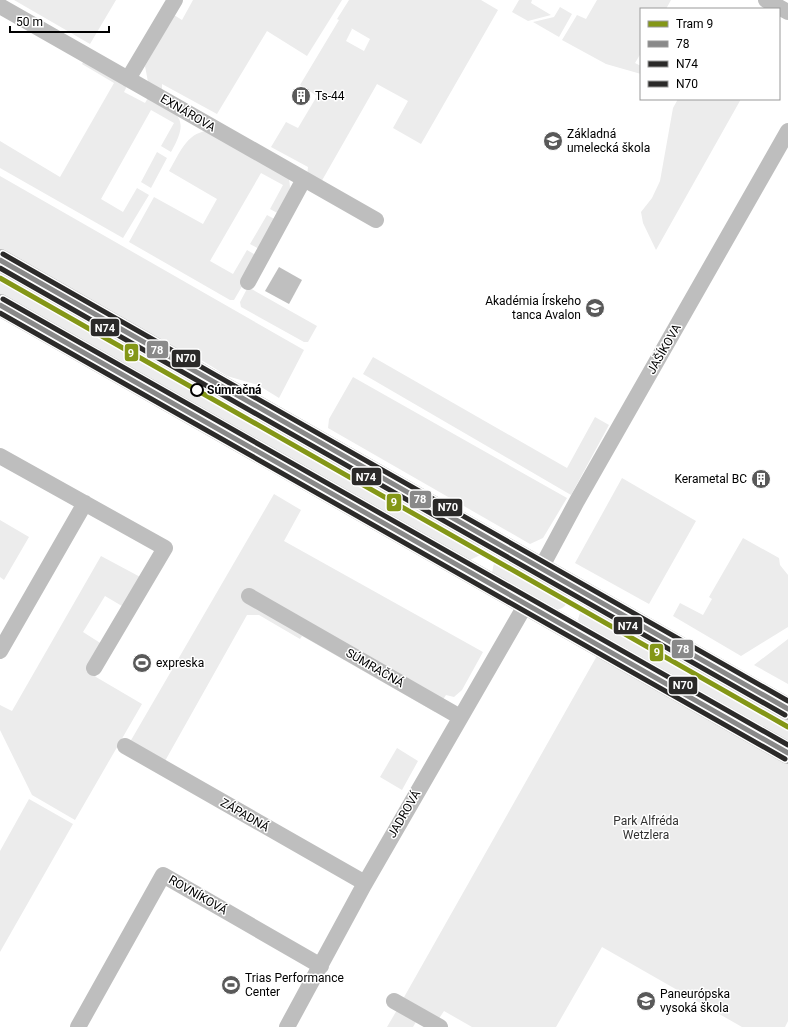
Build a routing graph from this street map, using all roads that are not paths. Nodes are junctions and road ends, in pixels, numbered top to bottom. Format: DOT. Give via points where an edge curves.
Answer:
graph roads {
  1 [pos="175,0"];
  2 [pos="766,0"];
  3 [pos="0,6"];
  4 [pos="788,12"];
  5 [pos="128,79"];
  6 [pos="788,131"];
  7 [pos="304,179"];
  8 [pos="376,220"];
  9 [pos="0,260"];
  10 [pos="248,282"];
  11 [pos="0,305"];
  12 [pos="0,456"];
  13 [pos="85,503"];
  14 [pos="541,568"];
  15 [pos="249,596"];
  16 [pos="526,604"];
  17 [pos="0,651"];
  18 [pos="94,668"];
  19 [pos="788,709"];
  20 [pos="460,717"];
  21 [pos="125,746"];
  22 [pos="788,754"];
  23 [pos="365,883"];
  24 [pos="322,966"];
  25 [pos="394,1001"];
  26 [pos="78,1027"];
  27 [pos="287,1027"];
  28 [pos="440,1027"];
  1 -- 5 [label="street"];
  2 -- 4 [label="street"];
  3 -- 5 [label="street, EXNÁROVA"];
  5 -- 7 [label="street, EXNÁROVA"];
  6 -- 14 [label="street, JAŠÍKOVA"];
  7 -- 8 [label="street, EXNÁROVA"];
  7 -- 10 [label="street"];
  9 -- 14 [label="street"];
  11 -- 16 [label="street"];
  12 -- 13 [label="street"];
  13 -- 17 [label="street"];
  13 -- 18 [label="street" via="165,548"];
  14 -- 19 [label="street"];
  15 -- 20 [label="street, SÚMRAČNÁ"];
  16 -- 20 [label="street, JADROVÁ"];
  16 -- 22 [label="street"];
  20 -- 23 [label="street, JADROVÁ"];
  21 -- 23 [label="street, ZÁPADNÁ"];
  23 -- 24 [label="street, JADROVÁ"];
  24 -- 26 [label="street, ROVNÍKOVÁ" via="164,875"];
  24 -- 27 [label="street, JADROVÁ"];
  25 -- 28 [label="street"];
}
